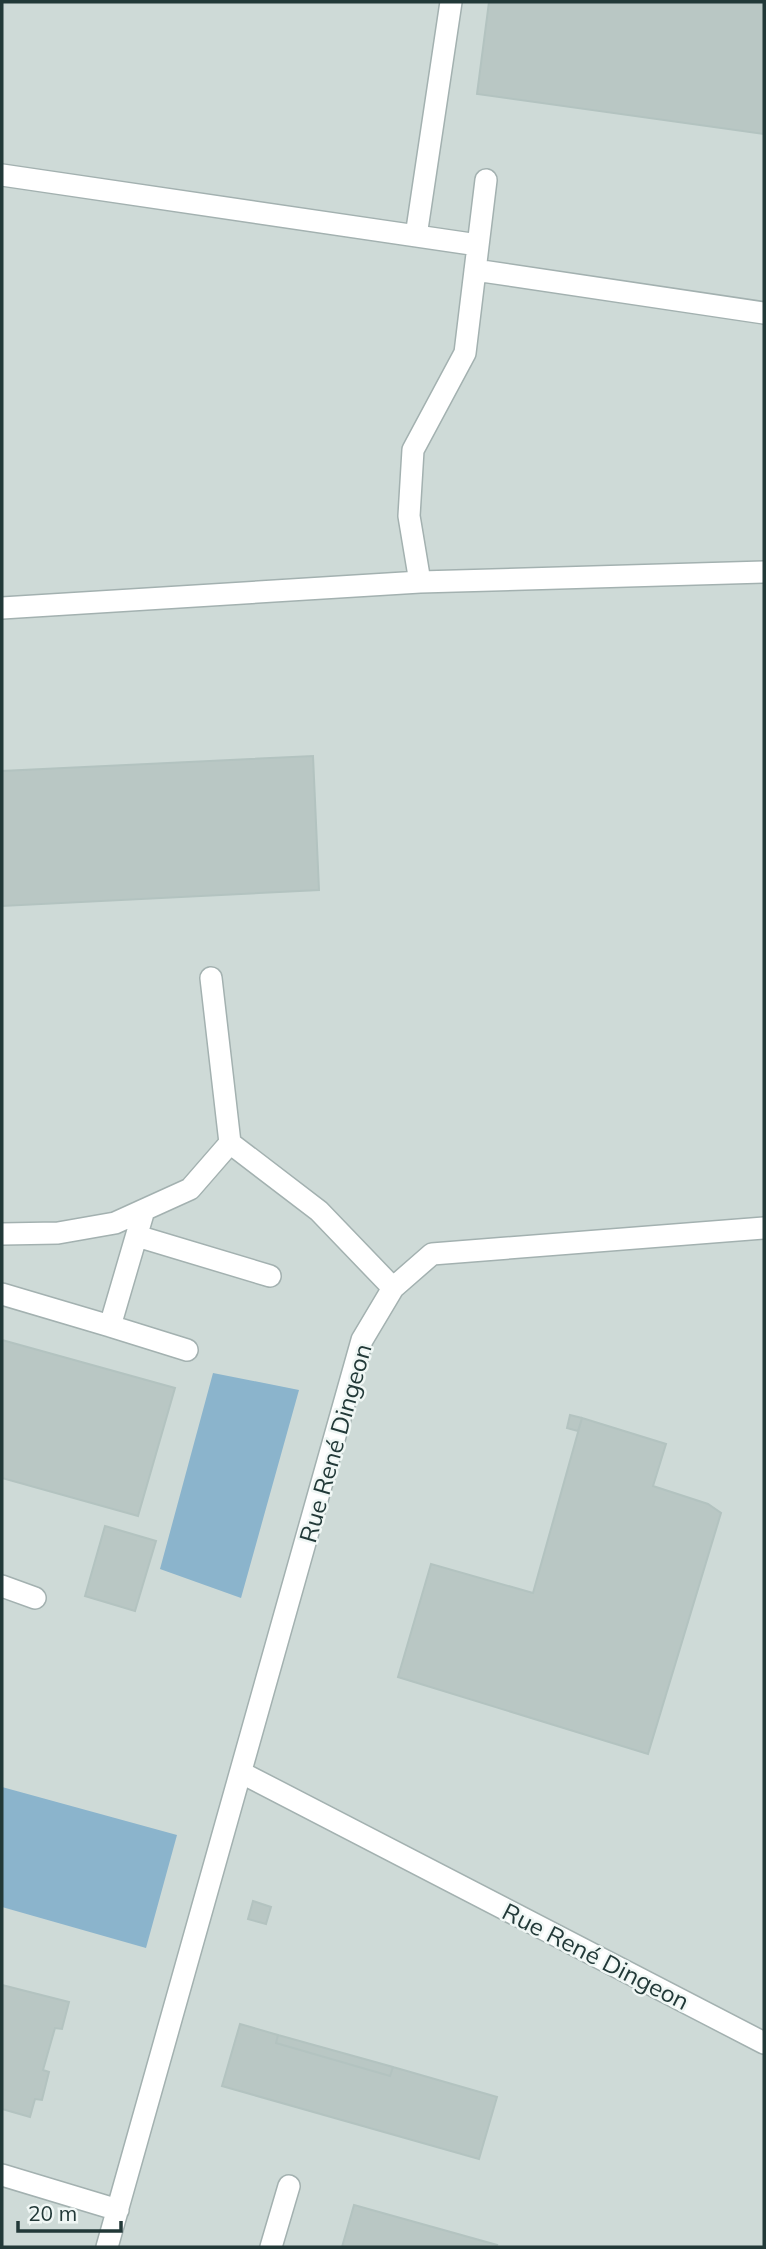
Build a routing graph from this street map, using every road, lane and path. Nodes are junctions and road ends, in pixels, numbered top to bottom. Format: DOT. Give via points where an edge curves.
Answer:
graph roads {
  1 [pos="451,2"];
  2 [pos="2,175"];
  3 [pos="486,180"];
  4 [pos="416,236"];
  5 [pos="478,245"];
  6 [pos="475,271"];
  7 [pos="764,313"];
  8 [pos="764,572"];
  9 [pos="420,582"];
  10 [pos="2,608"];
  11 [pos="212,978"];
  12 [pos="230,1143"];
  13 [pos="144,1210"];
  14 [pos="764,1228"];
  15 [pos="2,1234"];
  16 [pos="137,1236"];
  17 [pos="270,1276"];
  18 [pos="393,1288"];
  19 [pos="2,1294"];
  20 [pos="110,1326"];
  21 [pos="187,1350"];
  22 [pos="2,1586"];
  23 [pos="35,1598"];
  24 [pos="242,1773"];
  25 [pos="764,2043"];
  26 [pos="2,2175"];
  27 [pos="289,2186"];
  28 [pos="118,2210"];
  29 [pos="107,2247"];
  30 [pos="271,2247"];
  1 -- 4 [label="street"];
  2 -- 4 [label="street"];
  3 -- 5 [label="street"];
  4 -- 5 [label="street"];
  5 -- 6 [label="street"];
  6 -- 7 [label="street"];
  6 -- 9 [label="street" via="465,354 413,450 410,516"];
  8 -- 9 [label="street"];
  9 -- 10 [label="street"];
  11 -- 12 [label="street"];
  12 -- 13 [label="street" via="190,1189"];
  12 -- 18 [label="street" via="319,1211"];
  13 -- 15 [label="street" via="115,1223 58,1233"];
  13 -- 16 [label="street"];
  14 -- 18 [label="street, Rue René Dingeon" via="432,1254"];
  16 -- 17 [label="street"];
  16 -- 20 [label="street"];
  18 -- 24 [label="street, Rue René Dingeon" via="362,1340"];
  19 -- 20 [label="street"];
  20 -- 21 [label="street"];
  22 -- 23 [label="street"];
  24 -- 25 [label="street, Rue René Dingeon"];
  24 -- 28 [label="street, Rue René Dingeon"];
  26 -- 28 [label="street"];
  27 -- 30 [label="street"];
  28 -- 29 [label="street, Rue René Dingeon"];
}
